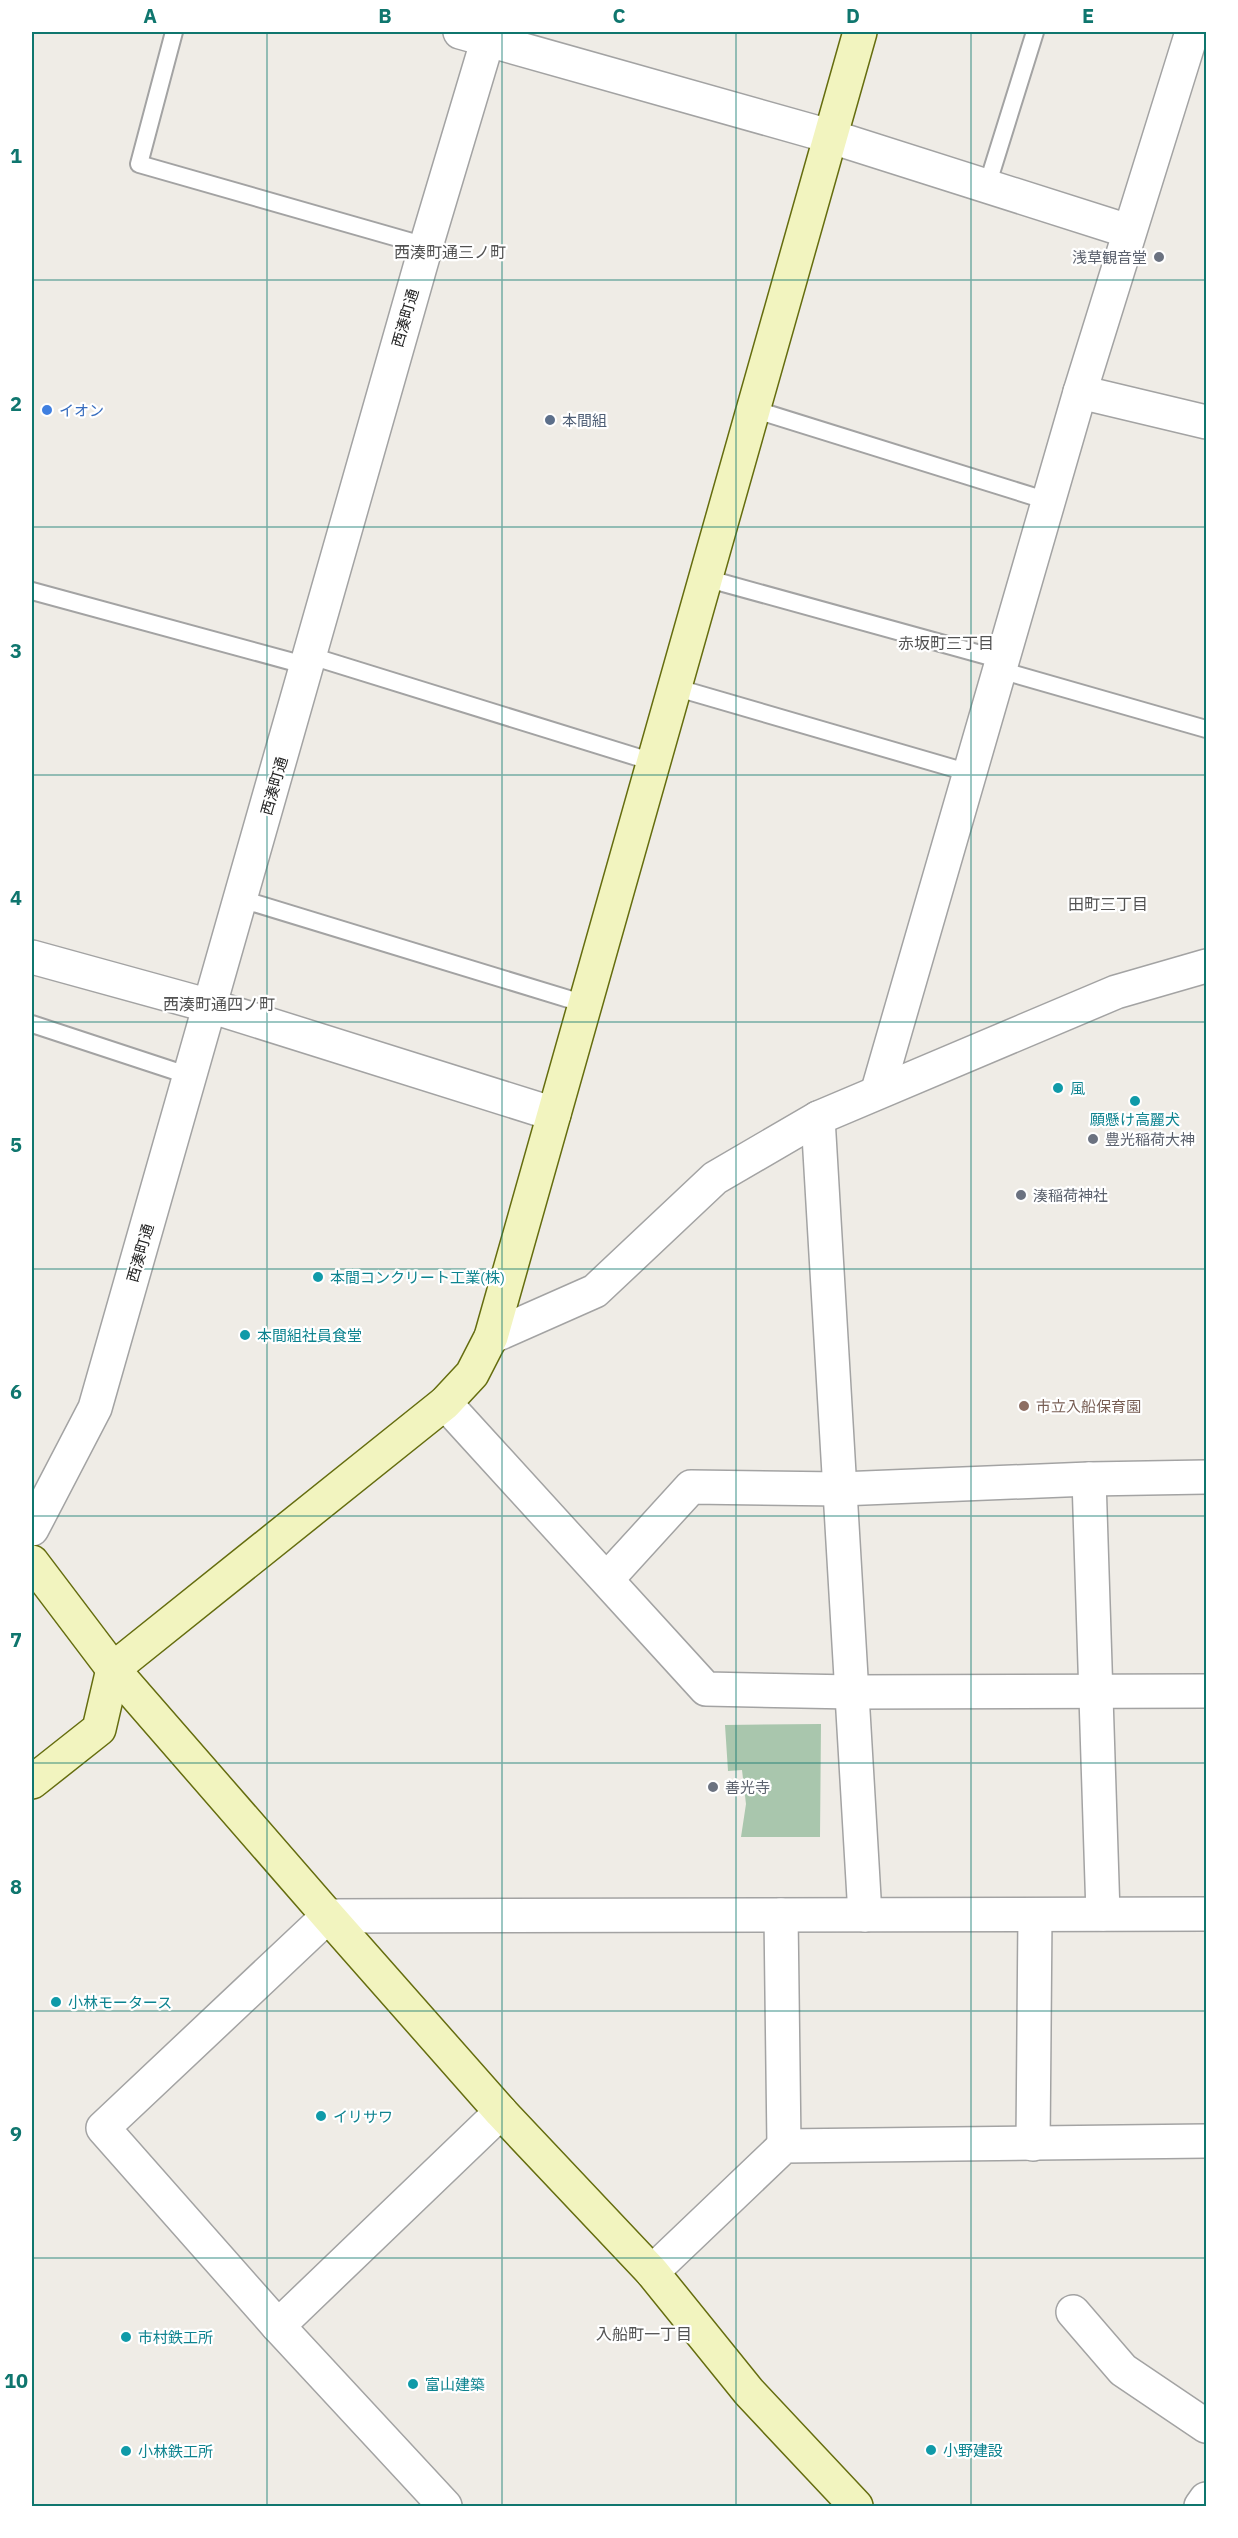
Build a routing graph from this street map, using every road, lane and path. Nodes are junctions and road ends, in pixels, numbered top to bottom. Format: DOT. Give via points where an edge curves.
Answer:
graph roads {
  1 [pos="174,32"];
  2 [pos="860,32"];
  3 [pos="1035,32"];
  4 [pos="1192,32"];
  5 [pos="1202,32"];
  6 [pos="1206,33"];
  7 [pos="479,34"];
  8 [pos="829,136"];
  9 [pos="987,186"];
  10 [pos="1128,231"];
  11 [pos="426,246"];
  12 [pos="1080,392"];
  13 [pos="753,409"];
  14 [pos="1206,422"];
  15 [pos="1048,501"];
  16 [pos="705,578"];
  17 [pos="32,591"];
  18 [pos="309,661"];
  19 [pos="1001,665"];
  20 [pos="674,687"];
  21 [pos="1206,729"];
  22 [pos="653,762"];
  23 [pos="970,772"];
  24 [pos="241,899"];
  25 [pos="32,957"];
  26 [pos="1206,966"];
  27 [pos="585,1004"];
  28 [pos="210,1006"];
  29 [pos="32,1024"];
  30 [pos="190,1076"];
  31 [pos="878,1090"];
  32 [pos="554,1114"];
  33 [pos="818,1118"];
  34 [pos="491,1337"];
  35 [pos="445,1403"];
  36 [pos="1206,1477"];
  37 [pos="1089,1479"];
  38 [pos="840,1489"];
  39 [pos="32,1529"];
  40 [pos="32,1562"];
  41 [pos="607,1579"];
  42 [pos="112,1669"];
  43 [pos="1096,1691"];
  44 [pos="1206,1691"];
  45 [pos="852,1692"];
  46 [pos="32,1782"];
  47 [pos="1103,1914"];
  48 [pos="1206,1914"];
  49 [pos="781,1915"];
  50 [pos="865,1915"];
  51 [pos="1035,1915"];
  52 [pos="328,1916"];
  53 [pos="501,2112"];
  54 [pos="1206,2141"];
  55 [pos="1033,2144"];
  56 [pos="784,2146"];
  57 [pos="652,2272"];
  58 [pos="1073,2312"];
  59 [pos="278,2326"];
  60 [pos="1206,2426"];
  61 [pos="1206,2499"];
  62 [pos="850,2505"];
  63 [pos="446,2506"];
  64 [pos="1201,2506"];
  1 -- 11 [label="lane" via="139,164"];
  2 -- 8 [label="street"];
  3 -- 9 [label="lane"];
  4 -- 10 [label="street"];
  5 -- 6 [label="lane"];
  7 -- 8 [label="street"];
  7 -- 11 [label="street, 西湊町通"];
  8 -- 9 [label="street"];
  8 -- 13 [label="street"];
  9 -- 10 [label="street"];
  10 -- 12 [label="street"];
  11 -- 18 [label="street, 西湊町通"];
  12 -- 14 [label="street"];
  12 -- 15 [label="street"];
  13 -- 15 [label="lane"];
  13 -- 16 [label="street"];
  15 -- 19 [label="street"];
  16 -- 19 [label="lane"];
  16 -- 20 [label="street"];
  17 -- 18 [label="lane"];
  18 -- 22 [label="lane"];
  18 -- 24 [label="street, 西湊町通"];
  19 -- 21 [label="lane"];
  19 -- 23 [label="street"];
  20 -- 22 [label="street"];
  20 -- 23 [label="lane"];
  22 -- 27 [label="street"];
  23 -- 31 [label="street"];
  24 -- 27 [label="lane"];
  24 -- 28 [label="street, 西湊町通"];
  25 -- 28 [label="street"];
  26 -- 31 [label="street" via="1116,992"];
  27 -- 32 [label="street"];
  28 -- 30 [label="street, 西湊町通"];
  28 -- 32 [label="street"];
  29 -- 30 [label="lane"];
  30 -- 39 [label="street, 西湊町通" via="95,1408"];
  31 -- 33 [label="street"];
  32 -- 34 [label="street"];
  33 -- 34 [label="street" via="715,1178 596,1291"];
  33 -- 38 [label="street"];
  34 -- 35 [label="street" via="471,1374"];
  35 -- 41 [label="street"];
  35 -- 42 [label="street"];
  36 -- 37 [label="street"];
  37 -- 38 [label="street"];
  37 -- 43 [label="street"];
  38 -- 41 [label="street" via="691,1487"];
  38 -- 45 [label="street"];
  40 -- 42 [label="street"];
  41 -- 45 [label="street" via="706,1689"];
  42 -- 46 [label="street" via="99,1729"];
  42 -- 52 [label="street"];
  43 -- 44 [label="street"];
  43 -- 45 [label="street"];
  43 -- 47 [label="street"];
  45 -- 50 [label="street"];
  47 -- 48 [label="street"];
  47 -- 51 [label="street"];
  49 -- 50 [label="street"];
  49 -- 52 [label="street"];
  49 -- 56 [label="street"];
  50 -- 51 [label="street"];
  51 -- 55 [label="street"];
  52 -- 53 [label="street"];
  52 -- 59 [label="street" via="103,2128"];
  53 -- 57 [label="street"];
  53 -- 59 [label="street"];
  54 -- 55 [label="street"];
  55 -- 56 [label="street"];
  56 -- 57 [label="street"];
  57 -- 62 [label="street" via="749,2392"];
  58 -- 60 [label="street" via="1123,2370"];
  59 -- 63 [label="street"];
  61 -- 64 [label="street"];
}
